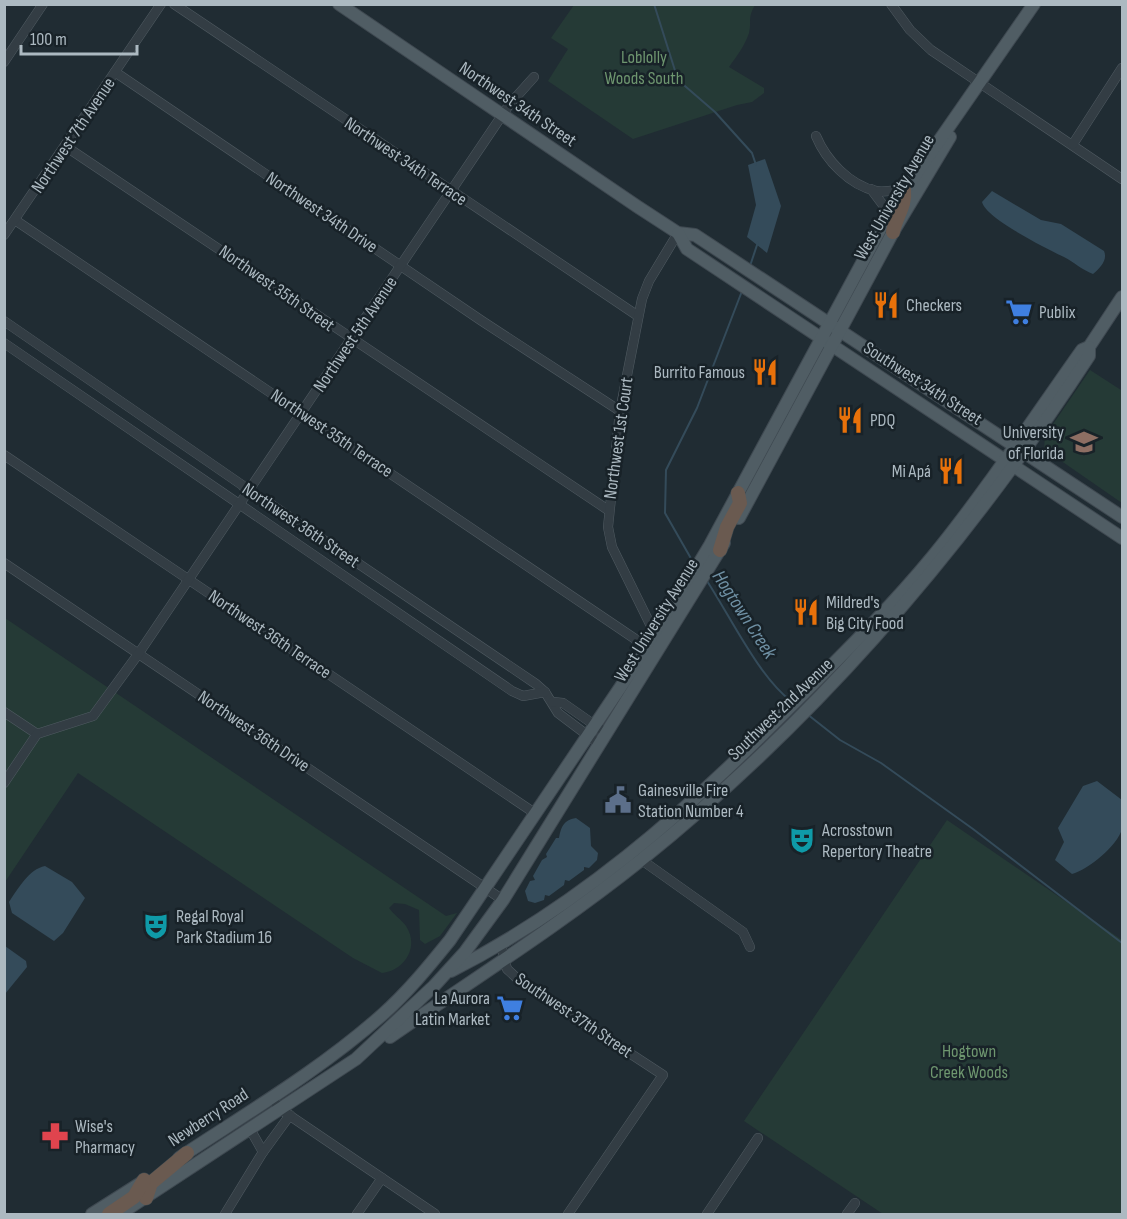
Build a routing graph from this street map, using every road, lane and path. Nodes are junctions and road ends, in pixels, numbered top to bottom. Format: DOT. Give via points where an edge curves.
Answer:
graph roads {
  1 [pos="43,4"];
  2 [pos="161,4"];
  3 [pos="174,4"];
  4 [pos="339,4"];
  5 [pos="891,4"];
  6 [pos="904,4"];
  7 [pos="1034,4"];
  8 [pos="898,14"];
  9 [pos="4,62"];
  10 [pos="1122,68"];
  11 [pos="115,72"];
  12 [pos="534,77"];
  13 [pos="980,84"];
  14 [pos="502,116"];
  15 [pos="816,136"];
  16 [pos="1073,144"];
  17 [pos="65,146"];
  18 [pos="1122,179"];
  19 [pos="872,189"];
  20 [pos="904,190"];
  21 [pos="452,192"];
  22 [pos="889,213"];
  23 [pos="15,220"];
  24 [pos="678,232"];
  25 [pos="893,232"];
  26 [pos="4,235"];
  27 [pos="401,266"];
  28 [pos="1122,297"];
  29 [pos="639,316"];
  30 [pos="4,321"];
  31 [pos="835,328"];
  32 [pos="351,339"];
  33 [pos="828,342"];
  34 [pos="4,343"];
  35 [pos="620,411"];
  36 [pos="301,413"];
  37 [pos="1020,449"];
  38 [pos="4,455"];
  39 [pos="1010,462"];
  40 [pos="248,492"];
  41 [pos="738,493"];
  42 [pos="240,504"];
  43 [pos="608,510"];
  44 [pos="1122,518"];
  45 [pos="1122,538"];
  46 [pos="715,548"];
  47 [pos="4,563"];
  48 [pos="189,580"];
  49 [pos="394,587"];
  50 [pos="383,602"];
  51 [pos="664,633"];
  52 [pos="647,647"];
  53 [pos="139,653"];
  54 [pos="841,666"];
  55 [pos="545,692"];
  56 [pos="553,702"];
  57 [pos="4,712"];
  58 [pos="601,729"];
  59 [pos="37,734"];
  60 [pos="588,737"];
  61 [pos="599,744"];
  62 [pos="4,783"];
  63 [pos="536,814"];
  64 [pos="637,857"];
  65 [pos="615,866"];
  66 [pos="487,889"];
  67 [pos="591,897"];
  68 [pos="503,900"];
  69 [pos="501,945"];
  70 [pos="750,947"];
  71 [pos="505,960"];
  72 [pos="445,975"];
  73 [pos="383,1014"];
  74 [pos="342,1046"];
  75 [pos="357,1059"];
  76 [pos="271,1097"];
  77 [pos="285,1112"];
  78 [pos="250,1129"];
  79 [pos="758,1138"];
  80 [pos="263,1152"];
  81 [pos="187,1153"];
  82 [pos="382,1178"];
  83 [pos="144,1180"];
  84 [pos="146,1198"];
  85 [pos="855,1203"];
  86 [pos="92,1215"];
  87 [pos="109,1215"];
  88 [pos="120,1215"];
  89 [pos="225,1215"];
  90 [pos="357,1215"];
  91 [pos="435,1215"];
  92 [pos="568,1215"];
  93 [pos="707,1215"];
  94 [pos="847,1215"];
  1 -- 9 [label="street"];
  2 -- 11 [label="street, Northwest 7th Avenue"];
  3 -- 21 [label="street, Northwest 34th Terrace"];
  4 -- 14 [label="main road, Northwest 34th Street"];
  5 -- 8 [label="street"];
  6 -- 8 [label="street"];
  7 -- 13 [label="main road, West University Avenue"];
  8 -- 13 [label="street" via="931,50"];
  10 -- 16 [label="street"];
  11 -- 17 [label="street, Northwest 7th Avenue"];
  11 -- 27 [label="street, Northwest 34th Drive"];
  12 -- 14 [label="street, Northwest 5th Avenue"];
  13 -- 16 [label="street"];
  13 -- 20 [label="main road, West University Avenue"];
  13 -- 25 [label="main road, West University Avenue"];
  14 -- 21 [label="street, Northwest 5th Avenue"];
  14 -- 24 [label="main road, Northwest 34th Street"];
  15 -- 19 [label="street" via="823,153 836,167"];
  16 -- 18 [label="street"];
  17 -- 23 [label="street, Northwest 7th Avenue"];
  17 -- 32 [label="street, Northwest 35th Street"];
  19 -- 20 [label="street"];
  19 -- 22 [label="street"];
  20 -- 22 [label="main road, West University Avenue"];
  20 -- 25 [label="highway" via="905,202"];
  21 -- 27 [label="street, Northwest 5th Avenue"];
  21 -- 29 [label="street, Northwest 34th Terrace"];
  22 -- 31 [label="main road, West University Avenue"];
  23 -- 26 [label="street, Northwest 7th Avenue"];
  23 -- 36 [label="street, Northwest 35th Terrace"];
  24 -- 29 [label="street, Northwest 1st Court" via="648,281"];
  24 -- 31 [label="main road, Northwest 34th Street" via="695,235"];
  24 -- 33 [label="main road, Northwest 34th Street" via="687,249"];
  25 -- 31 [label="main road, West University Avenue"];
  27 -- 32 [label="street, Northwest 5th Avenue"];
  27 -- 35 [label="street, Northwest 34th Drive"];
  28 -- 37 [label="main road, Southwest 2nd Avenue" via="1089,347 1089,356"];
  29 -- 35 [label="street, Northwest 1st Court"];
  30 -- 40 [label="street, Northwest 36th Street" via="242,484"];
  31 -- 33 [label="main road, West University Avenue"];
  31 -- 37 [label="main road, Southwest 34th Street"];
  32 -- 36 [label="street, Northwest 5th Avenue"];
  32 -- 43 [label="street, Northwest 35th Street"];
  33 -- 39 [label="main road, Southwest 34th Street"];
  33 -- 41 [label="main road, West University Avenue"];
  33 -- 46 [label="main road, West University Avenue"];
  34 -- 42 [label="street"];
  35 -- 43 [label="street, Northwest 1st Court"];
  36 -- 40 [label="street, Northwest 5th Avenue"];
  36 -- 52 [label="street, Northwest 35th Terrace"];
  37 -- 39 [label="main road, Southwest 2nd Avenue"];
  37 -- 44 [label="main road, Southwest 34th Street"];
  38 -- 48 [label="street, Northwest 36th Terrace"];
  39 -- 45 [label="main road, Southwest 34th Street"];
  39 -- 54 [label="main road, Southwest 2nd Avenue" via="941,562 889,624"];
  40 -- 42 [label="street, Northwest 5th Avenue"];
  40 -- 49 [label="street, Northwest 36th Street"];
  41 -- 46 [label="highway" via="741,499"];
  42 -- 48 [label="street, Northwest 5th Avenue"];
  42 -- 50 [label="street"];
  43 -- 51 [label="street, Northwest 1st Court" via="612,547 650,624"];
  46 -- 51 [label="main road, West University Avenue"];
  47 -- 53 [label="street, Northwest 36th Drive"];
  48 -- 53 [label="street, Northwest 5th Avenue"];
  48 -- 63 [label="street, Northwest 36th Terrace"];
  49 -- 50 [label="street"];
  49 -- 55 [label="street, Northwest 36th Street"];
  50 -- 55 [label="street" via="512,691 523,696"];
  51 -- 52 [label="main road, West University Avenue"];
  51 -- 58 [label="main road, West University Avenue"];
  52 -- 58 [label="main road, West University Avenue"];
  53 -- 59 [label="street, Northwest 5th Avenue" via="93,716"];
  53 -- 66 [label="street, Northwest 36th Drive"];
  54 -- 64 [label="main road, Southwest 2nd Avenue" via="814,684"];
  54 -- 64 [label="main road, Southwest 2nd Avenue" via="823,694 793,724"];
  55 -- 56 [label="street, Northwest 36th Street"];
  56 -- 58 [label="street" via="563,704"];
  56 -- 60 [label="street, Northwest 36th Street" via="558,713"];
  57 -- 59 [label="street"];
  58 -- 60 [label="main road, West University Avenue"];
  58 -- 61 [label="main road, West University Avenue"];
  59 -- 62 [label="street"];
  60 -- 61 [label="street, Northwest 36th Street"];
  60 -- 63 [label="main road, West University Avenue"];
  61 -- 68 [label="main road, West University Avenue"];
  63 -- 66 [label="main road, West University Avenue"];
  64 -- 65 [label="main road, Southwest 2nd Avenue"];
  64 -- 67 [label="main road, Southwest 2nd Avenue"];
  64 -- 70 [label="street" via="743,932"];
  65 -- 67 [label="main road" via="612,876"];
  65 -- 69 [label="main road, Southwest 2nd Avenue"];
  66 -- 68 [label="street, Northwest 36th Drive"];
  66 -- 73 [label="main road, West University Avenue" via="434,960"];
  67 -- 71 [label="main road, Southwest 2nd Avenue"];
  68 -- 72 [label="main road, West University Avenue"];
  69 -- 71 [label="street, Southwest 37th Street"];
  69 -- 72 [label="main road, Southwest 2nd Avenue"];
  71 -- 75 [label="main road, Southwest 2nd Avenue"];
  71 -- 92 [label="street, Southwest 37th Street" via="507,969 521,982 663,1075"];
  72 -- 73 [label="main road, Southwest 2nd Avenue"];
  72 -- 75 [label="main road, West University Avenue"];
  73 -- 74 [label="main road, West University Avenue"];
  74 -- 76 [label="main road, Newberry Road"];
  75 -- 77 [label="main road, West University Avenue"];
  76 -- 77 [label="street"];
  76 -- 81 [label="main road, Newberry Road"];
  77 -- 78 [label="main road, Newberry Road"];
  77 -- 80 [label="street, West University Avenue"];
  77 -- 82 [label="street"];
  78 -- 80 [label="street"];
  78 -- 84 [label="main road, Newberry Road"];
  79 -- 93 [label="street"];
  80 -- 89 [label="street, West University Avenue"];
  81 -- 83 [label="main road, Newberry Road"];
  81 -- 84 [label="highway" via="151,1183"];
  82 -- 90 [label="street"];
  82 -- 91 [label="street"];
  83 -- 86 [label="main road, Newberry Road"];
  83 -- 87 [label="highway" via="134,1197"];
  84 -- 88 [label="main road, Newberry Road"];
  85 -- 94 [label="street"];
}
